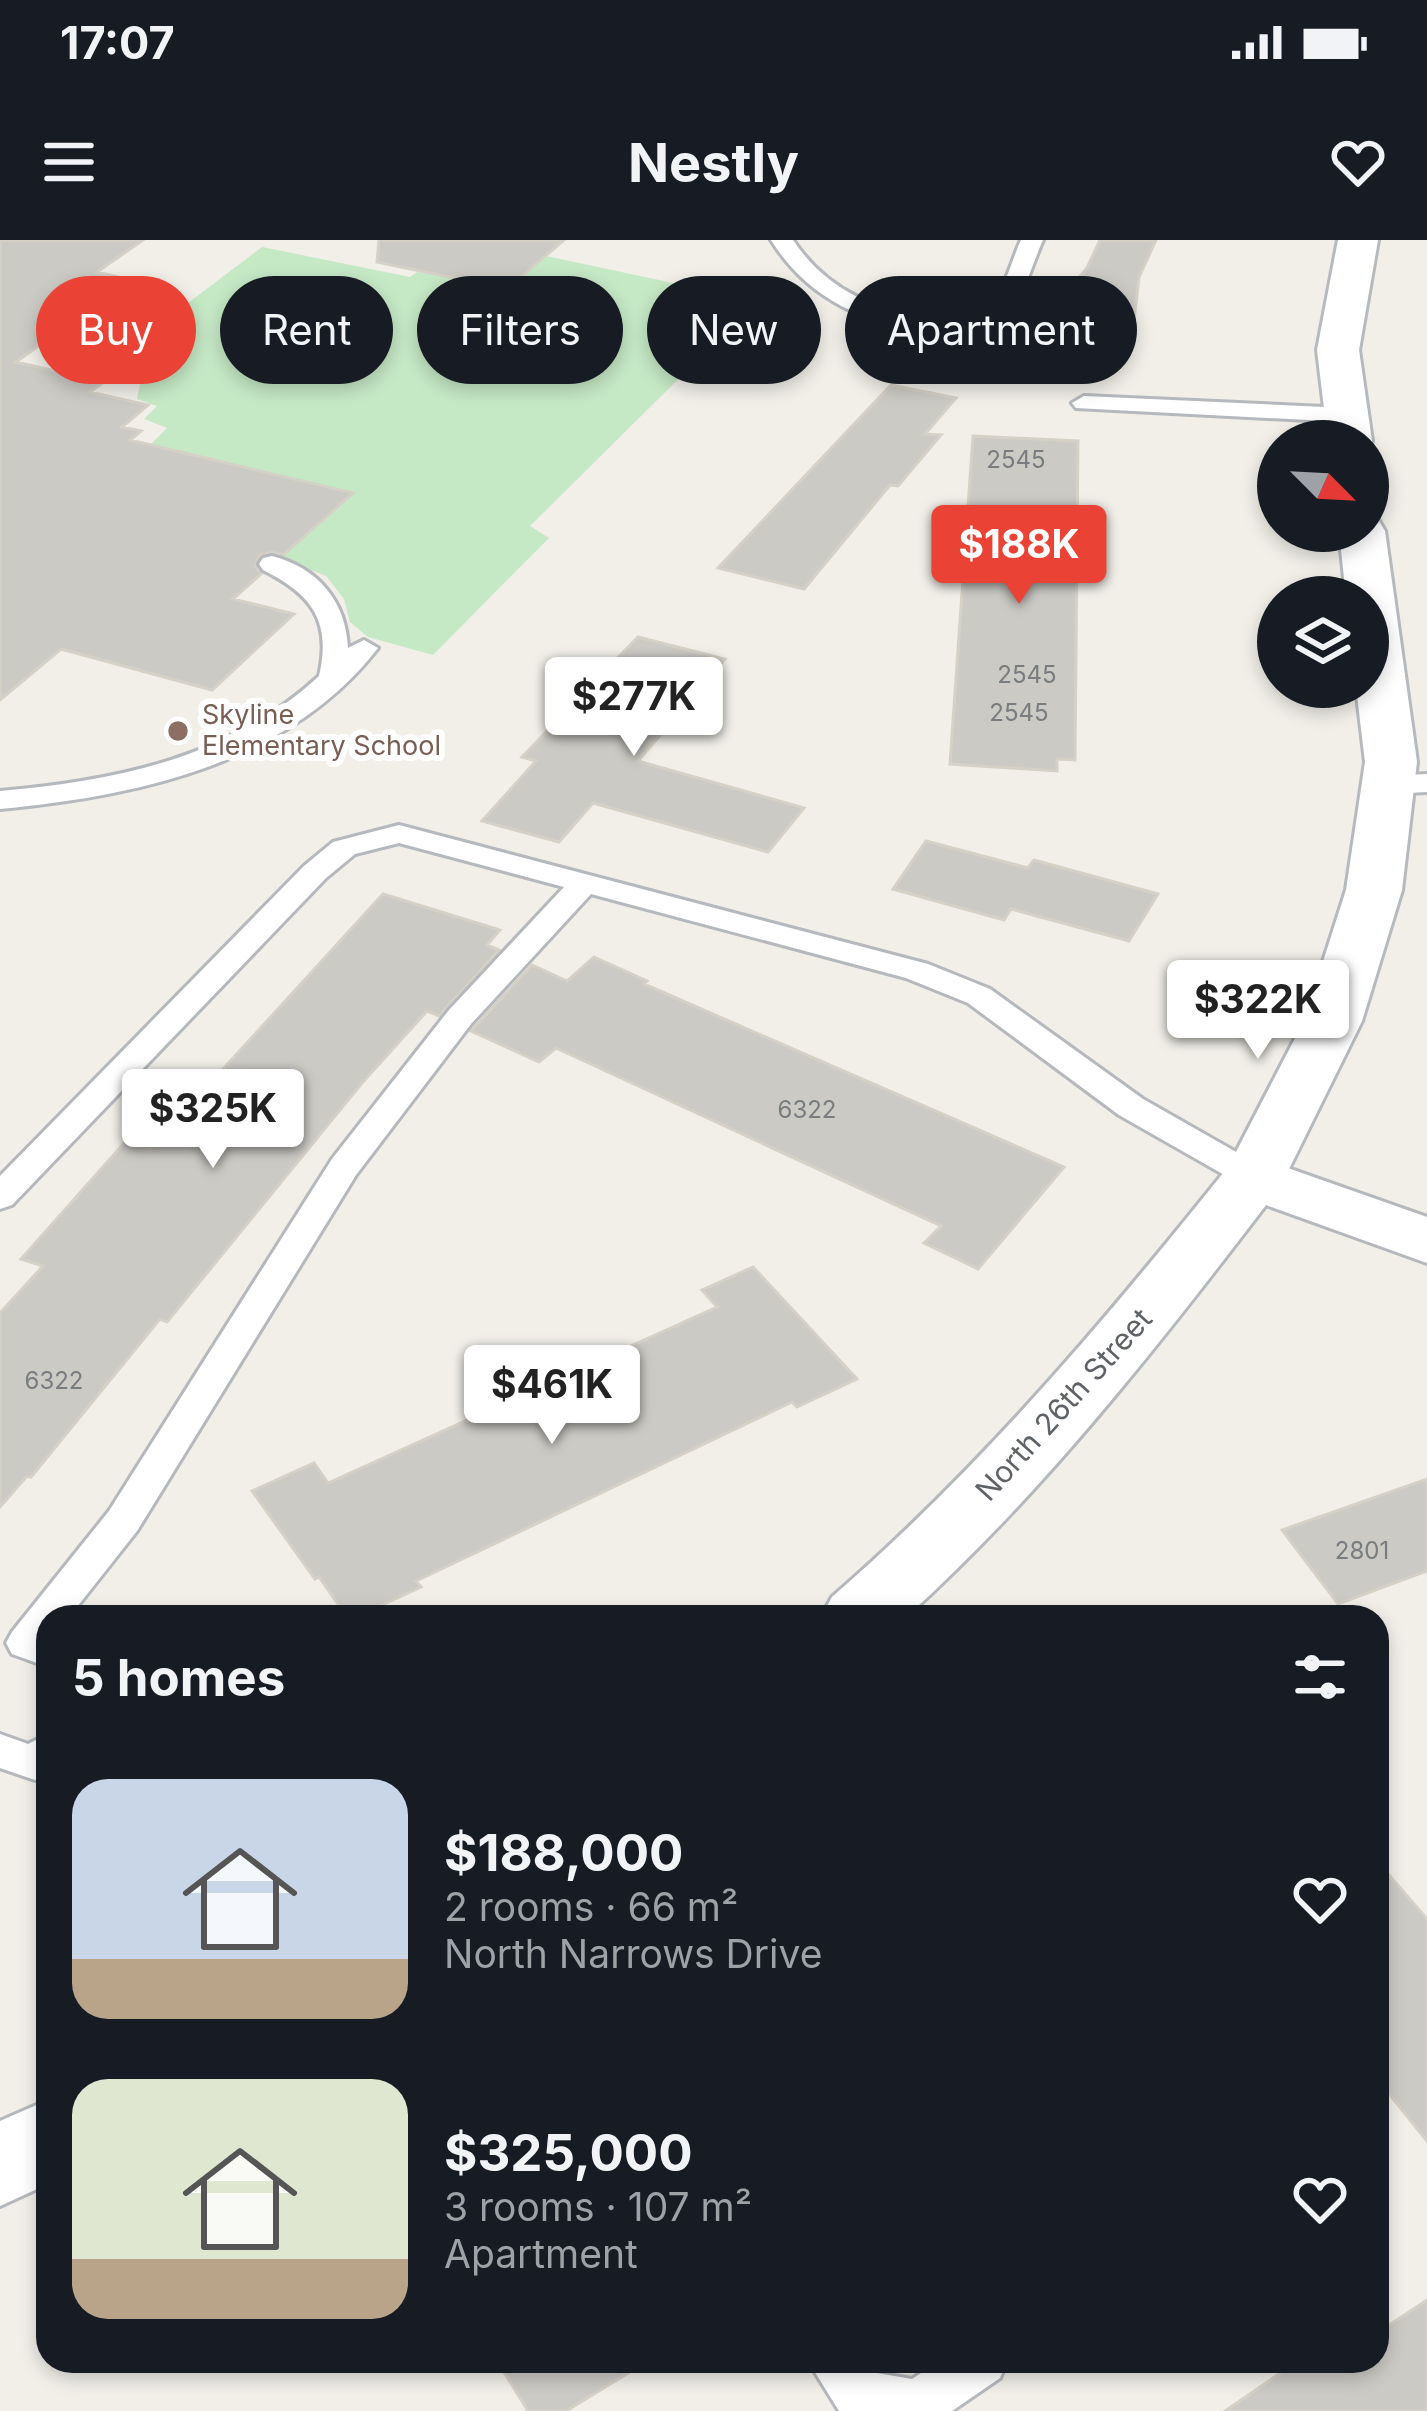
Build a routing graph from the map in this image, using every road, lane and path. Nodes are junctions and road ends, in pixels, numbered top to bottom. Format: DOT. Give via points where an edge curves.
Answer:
graph roads {
  1 [pos="782,240"];
  2 [pos="1031,240"];
  3 [pos="1358,240"];
  4 [pos="1084,403"];
  5 [pos="1264,420"];
  6 [pos="1347,420"];
  7 [pos="1365,552"];
  8 [pos="272,564"];
  9 [pos="364,648"];
  10 [pos="334,675"];
  11 [pos="1408,784"];
  12 [pos="0,800"];
  13 [pos="585,883"];
  14 [pos="1254,1178"];
  15 [pos="0,1197"];
  16 [pos="1427,1241"];
  17 [pos="56,1605"];
  18 [pos="872,1605"];
  19 [pos="0,1751"];
  20 [pos="36,1762"];
  21 [pos="36,2146"];
  22 [pos="0,2166"];
  23 [pos="841,2373"];
  24 [pos="965,2373"];
  1 -- 2 [label="lane" via="848,303 947,321 981,320 1000,306"];
  3 -- 6 [label="main road" via="1338,350"];
  4 -- 5 [label="lane"];
  7 -- 11 [label="main road, North 26th Street" via="1389,741"];
  8 -- 10 [label="lane" via="309,581 336,621"];
  9 -- 10 [label="lane"];
  10 -- 12 [label="lane" via="263,734 220,752 100,785"];
  11 -- 14 [label="main road, North 26th Street" via="1334,1021"];
  13 -- 14 [label="lane" via="917,971 979,996 1131,1107"];
  13 -- 15 [label="lane" via="399,834 344,848"];
  13 -- 17 [label="lane" via="460,1017 344,1167 123,1521"];
  14 -- 16 [label="main road"];
  14 -- 18 [label="main road, North 26th Street" via="1090,1386"];
  19 -- 20 [label="lane"];
  21 -- 22 [label="main road"];
  23 -- 24 [label="lane" via="857,2395 918,2405"];
}
